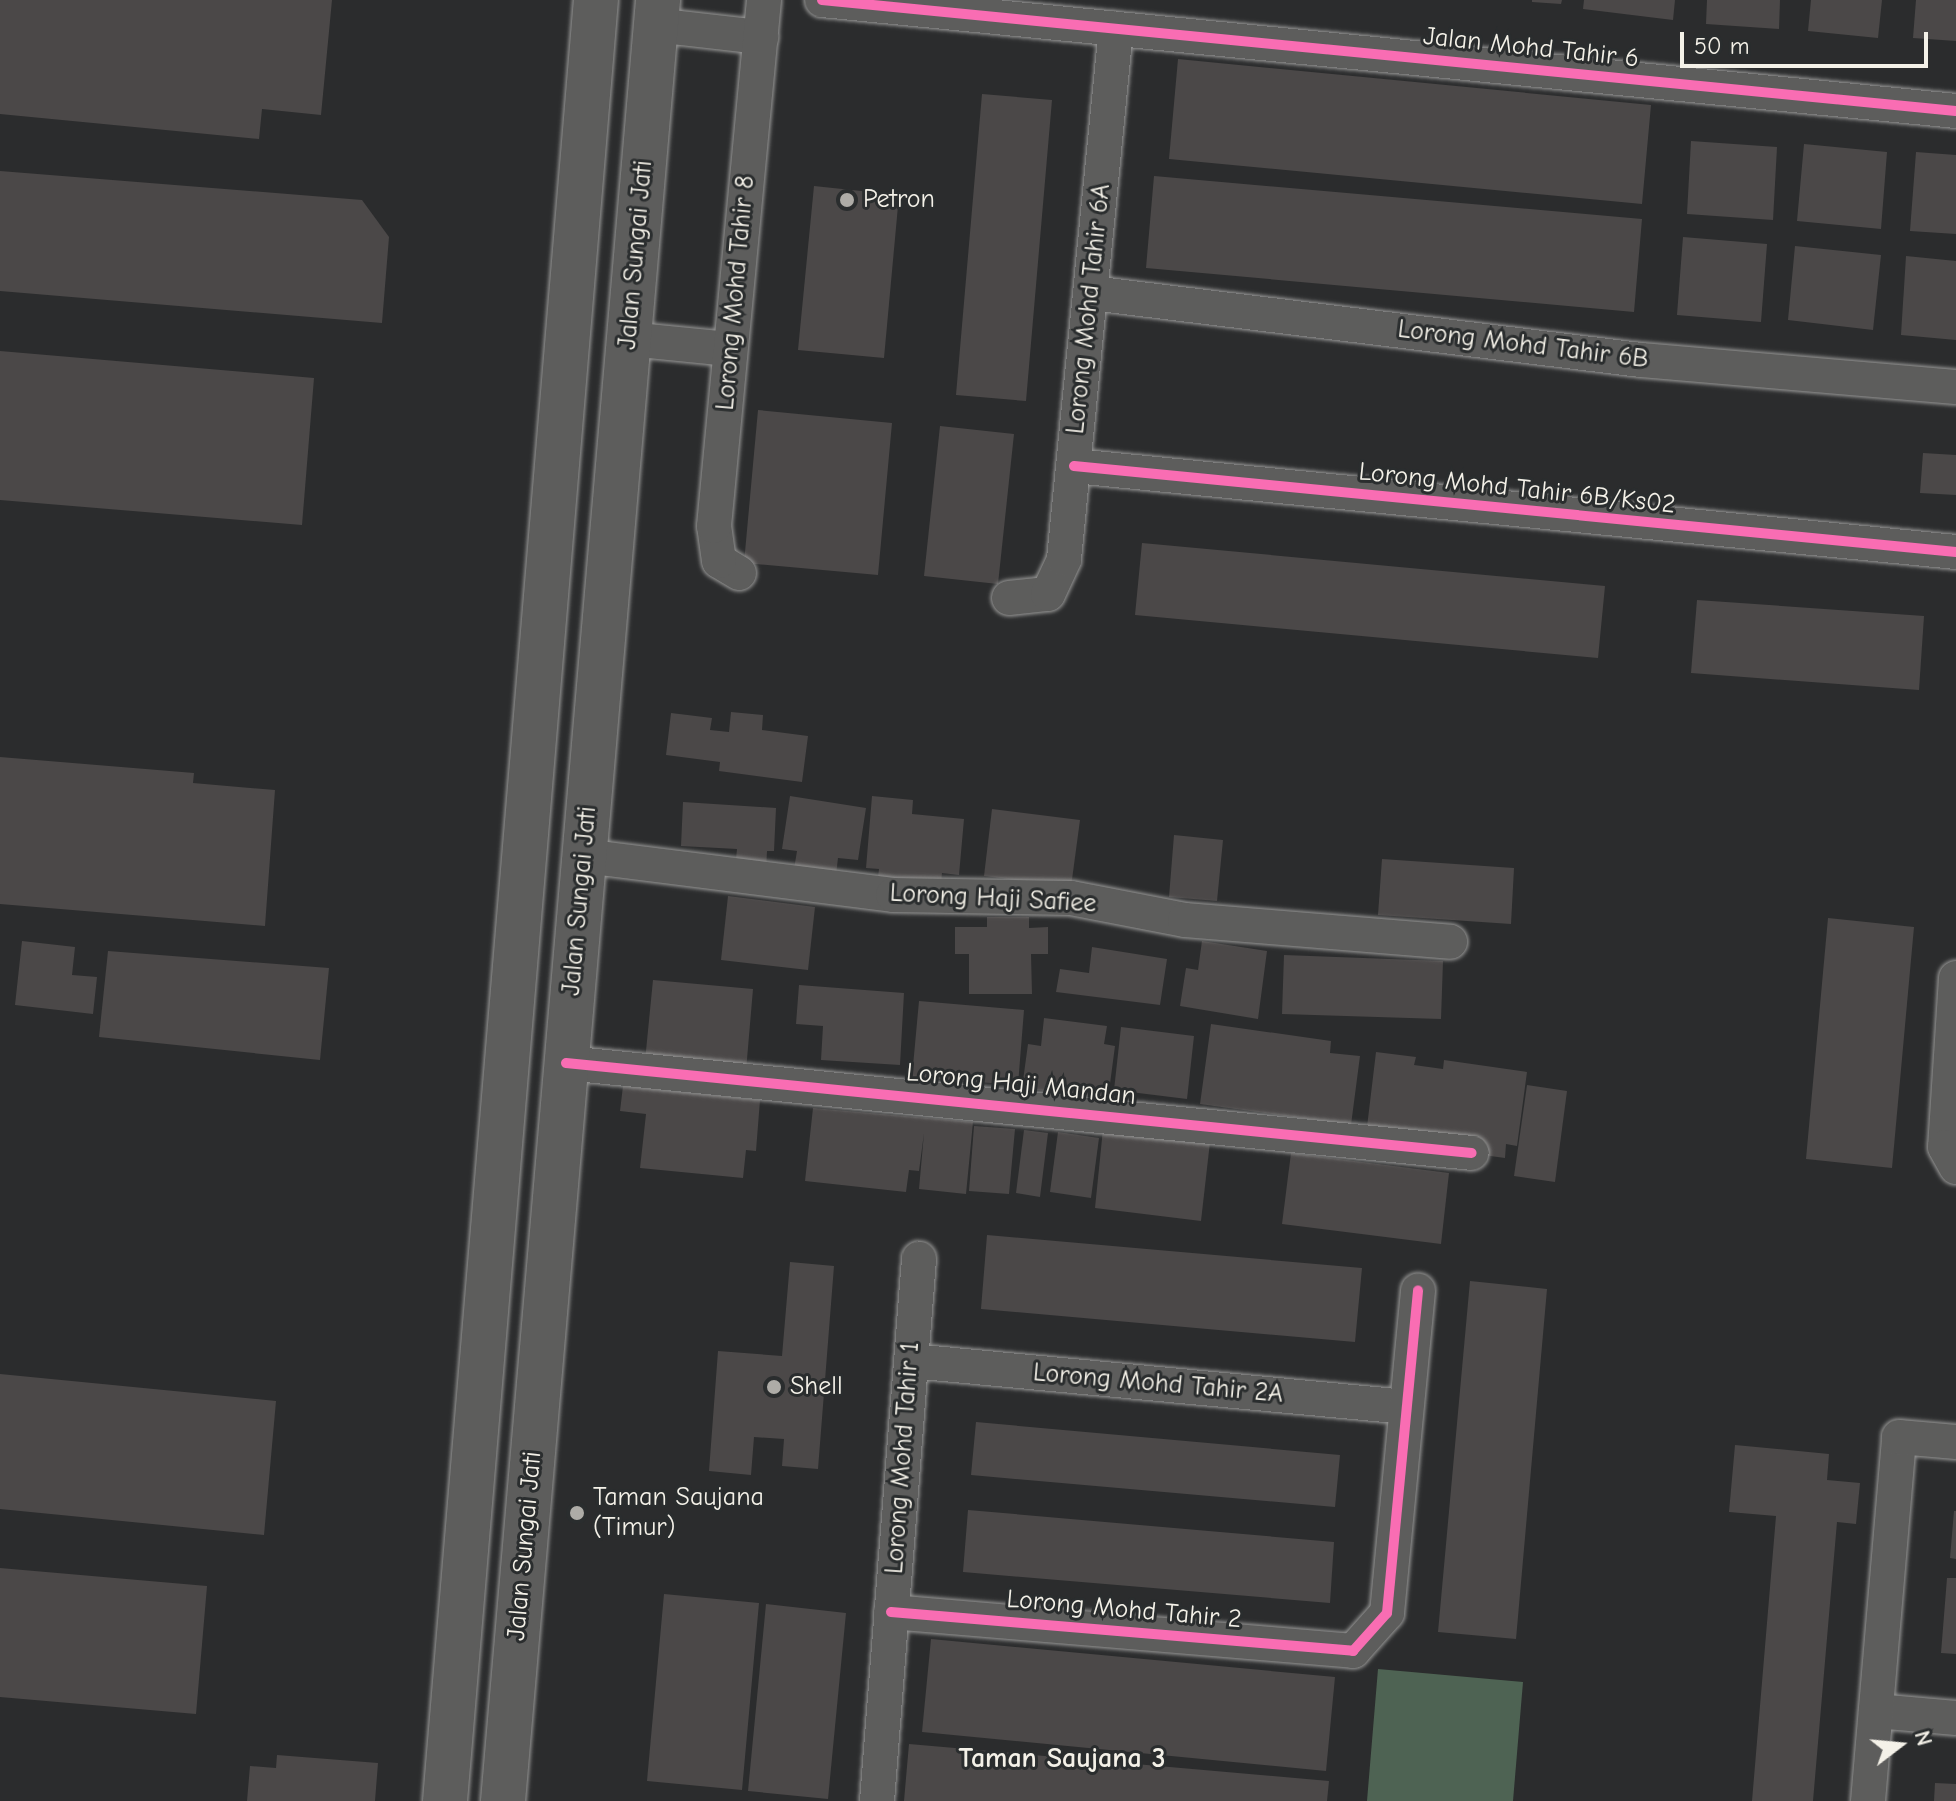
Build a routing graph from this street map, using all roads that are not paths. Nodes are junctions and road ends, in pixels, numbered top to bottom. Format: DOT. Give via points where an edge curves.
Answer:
graph roads {
  1 [pos="596,0"];
  2 [pos="764,0"];
  3 [pos="822,0"];
  4 [pos="656,13"];
  5 [pos="1097,21"];
  6 [pos="761,37"];
  7 [pos="1956,111"];
  8 [pos="1091,293"];
  9 [pos="629,339"];
  10 [pos="730,349"];
  11 [pos="1956,387"];
  12 [pos="1074,466"];
  13 [pos="1956,552"];
  14 [pos="739,573"];
  15 [pos="1009,598"];
  16 [pos="584,856"];
  17 [pos="1450,942"];
  18 [pos="1956,978"];
  19 [pos="566,1063"];
  20 [pos="1472,1153"];
  21 [pos="1951,1157"];
  22 [pos="919,1259"];
  23 [pos="1418,1290"];
  24 [pos="911,1361"];
  25 [pos="1405,1407"];
  26 [pos="1956,1442"];
  27 [pos="891,1612"];
  28 [pos="1876,1711"];
  29 [pos="1956,1718"];
  30 [pos="445,1801"];
  31 [pos="503,1801"];
  32 [pos="877,1801"];
  33 [pos="1868,1801"];
  1 -- 30 [label="main road"];
  2 -- 6 [label="street, Lorong Mohd Tahir 8"];
  3 -- 5 [label="street, Jalan Mohd Tahir 6"];
  4 -- 6 [label="street"];
  4 -- 9 [label="main road, Jalan Sungai Jati"];
  5 -- 7 [label="street, Jalan Mohd Tahir 6"];
  5 -- 8 [label="street, Lorong Mohd Tahir 6A"];
  6 -- 10 [label="street, Lorong Mohd Tahir 8"];
  8 -- 11 [label="street, Lorong Mohd Tahir 6B" via="1641,360"];
  8 -- 12 [label="street, Lorong Mohd Tahir 6A"];
  9 -- 10 [label="street"];
  9 -- 16 [label="main road, Jalan Sungai Jati"];
  10 -- 14 [label="street, Lorong Mohd Tahir 8" via="715,549 719,561"];
  12 -- 13 [label="street, Lorong Mohd Tahir 6B/Ks02"];
  12 -- 15 [label="street, Lorong Mohd Tahir 6A" via="1064,559 1048,594"];
  16 -- 17 [label="street, Lorong Haji Safiee" via="893,895 1071,898 1185,920"];
  16 -- 19 [label="main road, Jalan Sungai Jati"];
  18 -- 21 [label="street"];
  19 -- 20 [label="street, Lorong Haji Mandan"];
  19 -- 31 [label="main road, Jalan Sungai Jati"];
  22 -- 24 [label="street, Lorong Mohd Tahir 1"];
  23 -- 25 [label="street"];
  24 -- 25 [label="street, Lorong Mohd Tahir 2A"];
  24 -- 27 [label="street, Lorong Mohd Tahir 1"];
  25 -- 27 [label="street, Lorong Mohd Tahir 2" via="1387,1613 1353,1651"];
  26 -- 28 [label="street" via="1899,1437"];
  27 -- 32 [label="street, Lorong Mohd Tahir 1"];
  28 -- 29 [label="street"];
  28 -- 33 [label="street"];
}
